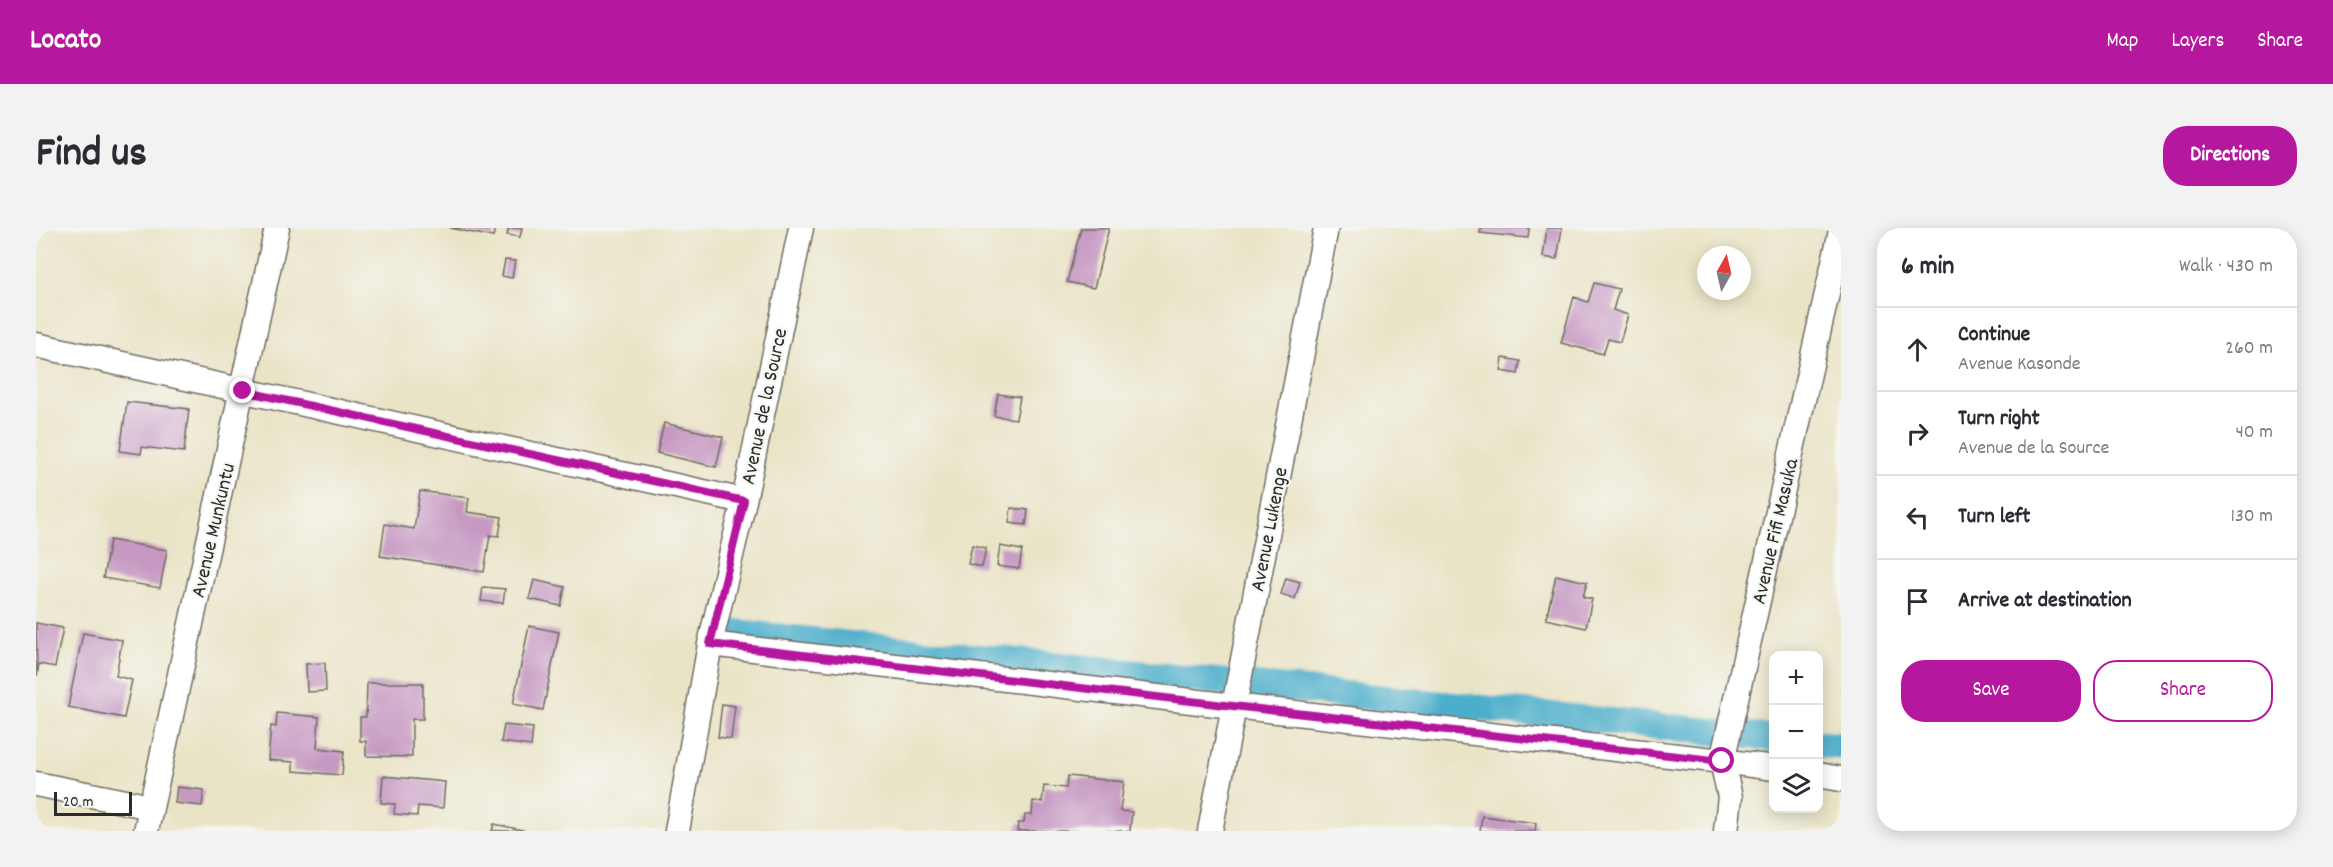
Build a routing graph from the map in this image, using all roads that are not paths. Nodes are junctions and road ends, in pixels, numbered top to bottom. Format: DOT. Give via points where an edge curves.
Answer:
graph roads {
  1 [pos="277,228"];
  2 [pos="801,228"];
  3 [pos="1326,228"];
  4 [pos="1841,231"];
  5 [pos="36,345"];
  6 [pos="243,391"];
  7 [pos="744,501"];
  8 [pos="710,644"];
  9 [pos="1233,706"];
  10 [pos="1722,761"];
  11 [pos="1769,767"];
  12 [pos="1823,776"];
  13 [pos="1841,779"];
  14 [pos="36,784"];
  15 [pos="151,807"];
  16 [pos="146,831"];
  17 [pos="676,831"];
  18 [pos="1210,831"];
  19 [pos="1726,831"];
  1 -- 6 [label="street, Avenue Munkuntu"];
  2 -- 7 [label="street, Avenue de la Source"];
  3 -- 9 [label="street, Avenue Lukenge"];
  4 -- 10 [label="street, Avenue Fifi Masuka"];
  5 -- 6 [label="street"];
  6 -- 7 [label="street"];
  6 -- 15 [label="street, Avenue Munkuntu"];
  7 -- 8 [label="street, Avenue de la Source"];
  8 -- 9 [label="street"];
  8 -- 17 [label="street, Avenue de la Source"];
  9 -- 10 [label="street"];
  9 -- 18 [label="street, Avenue Lukenge"];
  10 -- 11 [label="street"];
  10 -- 19 [label="street, Avenue Fifi Masuka" via="1730,797"];
  12 -- 13 [label="street"];
  14 -- 15 [label="street"];
  15 -- 16 [label="street, Avenue Munkuntu"];
}
